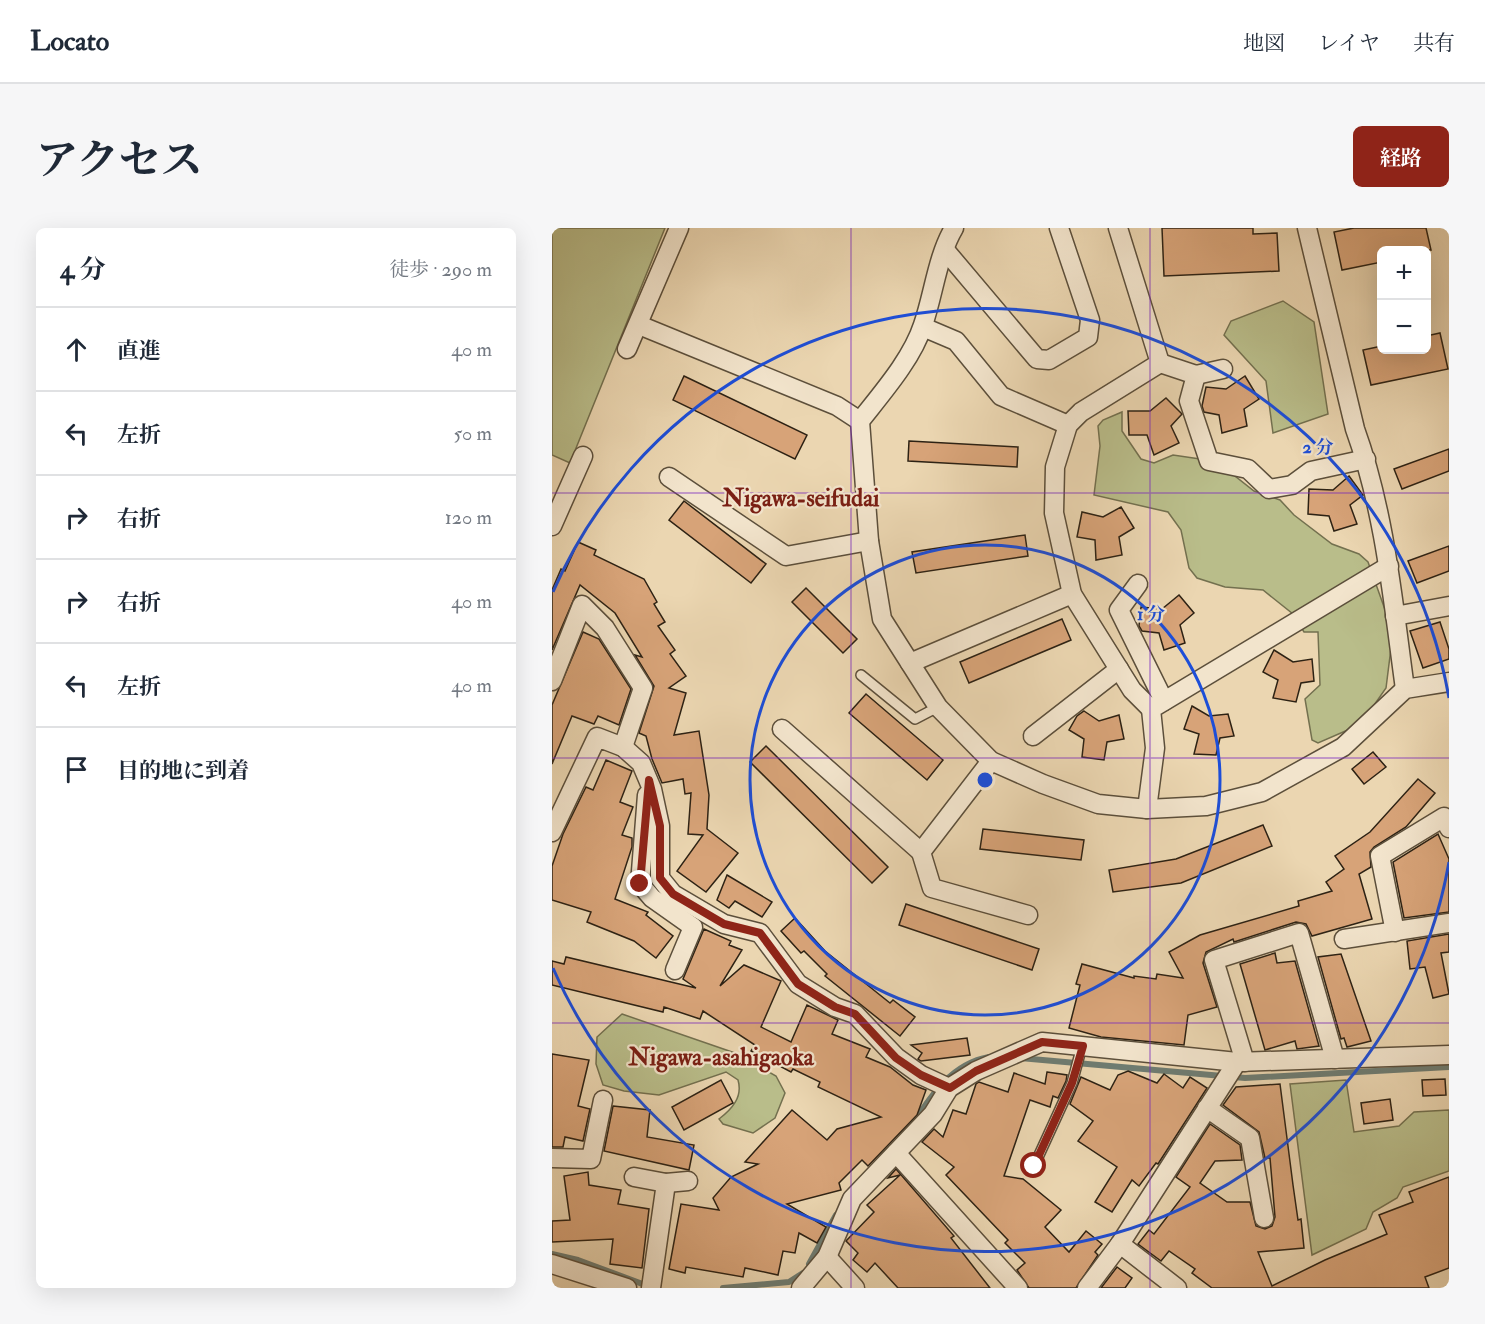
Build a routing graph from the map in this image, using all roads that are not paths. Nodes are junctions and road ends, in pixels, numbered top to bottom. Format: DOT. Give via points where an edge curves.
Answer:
graph roads {
  1 [pos="679,228"];
  2 [pos="954,228"];
  3 [pos="1059,228"];
  4 [pos="1118,228"];
  5 [pos="1307,228"];
  6 [pos="945,250"];
  7 [pos="639,326"];
  8 [pos="923,327"];
  9 [pos="627,349"];
  10 [pos="1160,363"];
  11 [pos="1223,369"];
  12 [pos="1196,375"];
  13 [pos="860,421"];
  14 [pos="1068,424"];
  15 [pos="583,456"];
  16 [pos="1366,459"];
  17 [pos="669,477"];
  18 [pos="552,526"];
  19 [pos="869,541"];
  20 [pos="1389,566"];
  21 [pos="1138,584"];
  22 [pos="1072,594"];
  23 [pos="1449,606"];
  24 [pos="1395,616"];
  25 [pos="910,663"];
  26 [pos="1119,669"];
  27 [pos="861,675"];
  28 [pos="552,681"];
  29 [pos="1449,682"];
  30 [pos="1405,689"];
  31 [pos="1157,705"];
  32 [pos="938,707"];
  33 [pos="782,729"];
  34 [pos="1033,736"];
  35 [pos="623,747"];
  36 [pos="991,761"];
  37 [pos="649,780"];
  38 [pos="1147,809"];
  39 [pos="1449,828"];
  40 [pos="552,832"];
  41 [pos="921,852"];
  42 [pos="1028,915"];
  43 [pos="1449,923"];
  44 [pos="1395,932"];
  45 [pos="1344,939"];
  46 [pos="675,970"];
  47 [pos="1082,1048"];
  48 [pos="1449,1055"];
  49 [pos="1335,1059"];
  50 [pos="1239,1063"];
  51 [pos="949,1087"];
  52 [pos="603,1100"];
  53 [pos="1207,1108"];
  54 [pos="896,1153"];
  55 [pos="552,1158"];
  56 [pos="1034,1166"];
  57 [pos="634,1177"];
  58 [pos="688,1181"];
  59 [pos="666,1183"];
  60 [pos="1264,1218"];
  61 [pos="1120,1244"];
  62 [pos="827,1257"];
  63 [pos="552,1264"];
  64 [pos="652,1281"];
  65 [pos="627,1288"];
  66 [pos="801,1288"];
  67 [pos="855,1288"];
  68 [pos="1018,1288"];
  69 [pos="1087,1288"];
  70 [pos="1178,1288"];
  1 -- 7 [label="street"];
  2 -- 6 [label="street"];
  3 -- 6 [label="street" via="1090,320 1088,337 1049,360 1037,359"];
  4 -- 10 [label="street"];
  5 -- 16 [label="street"];
  6 -- 8 [label="street"];
  7 -- 9 [label="street"];
  7 -- 13 [label="street" via="837,406"];
  8 -- 13 [label="street" via="894,378"];
  8 -- 14 [label="street" via="956,341 1001,396"];
  10 -- 12 [label="street"];
  10 -- 14 [label="street"];
  11 -- 12 [label="street"];
  12 -- 16 [label="street" via="1189,401 1209,461 1248,469 1269,489 1292,486 1311,471"];
  13 -- 19 [label="street"];
  14 -- 22 [label="street" via="1054,467 1054,513"];
  15 -- 18 [label="street"];
  16 -- 20 [label="street"];
  17 -- 19 [label="street" via="786,556"];
  19 -- 25 [label="street" via="882,620"];
  20 -- 24 [label="street"];
  20 -- 31 [label="street"];
  21 -- 31 [label="street" via="1119,610"];
  22 -- 25 [label="street"];
  22 -- 26 [label="street"];
  23 -- 24 [label="street"];
  24 -- 30 [label="street"];
  25 -- 32 [label="street"];
  26 -- 31 [label="street" via="1132,690"];
  26 -- 34 [label="street"];
  27 -- 32 [label="lane" via="915,719"];
  28 -- 35 [label="street" via="582,605 605,628 643,688"];
  29 -- 30 [label="street"];
  30 -- 38 [label="street" via="1343,747 1262,792 1206,806"];
  31 -- 38 [label="street"];
  32 -- 36 [label="street"];
  33 -- 41 [label="street"];
  35 -- 37 [label="street" via="641,763"];
  35 -- 40 [label="street" via="597,737"];
  36 -- 38 [label="street" via="1098,804"];
  36 -- 41 [label="street"];
  37 -- 46 [label="street" via="640,884 652,898 693,927"];
  37 -- 51 [label="street" via="660,826 660,878 673,894 724,924 760,933 798,984 835,1007 855,1014 896,1058"];
  39 -- 44 [label="street" via="1444,817 1380,856"];
  41 -- 42 [label="street" via="932,888"];
  43 -- 44 [label="street"];
  44 -- 45 [label="street"];
  47 -- 50 [label="street"];
  47 -- 51 [label="street" via="1042,1042"];
  47 -- 56 [label="lane" via="1074,1076"];
  48 -- 49 [label="street"];
  49 -- 50 [label="street"];
  49 -- 50 [label="street" via="1299,933 1214,960"];
  50 -- 53 [label="street"];
  51 -- 54 [label="street" via="933,1114"];
  52 -- 55 [label="street" via="591,1159"];
  53 -- 60 [label="street" via="1250,1138"];
  53 -- 61 [label="street"];
  54 -- 62 [label="street" via="852,1199"];
  54 -- 68 [label="street"];
  57 -- 59 [label="street"];
  58 -- 59 [label="street"];
  59 -- 64 [label="street"];
  61 -- 69 [label="street"];
  61 -- 70 [label="street"];
  62 -- 66 [label="street"];
  62 -- 67 [label="street"];
  63 -- 65 [label="street"];
}
